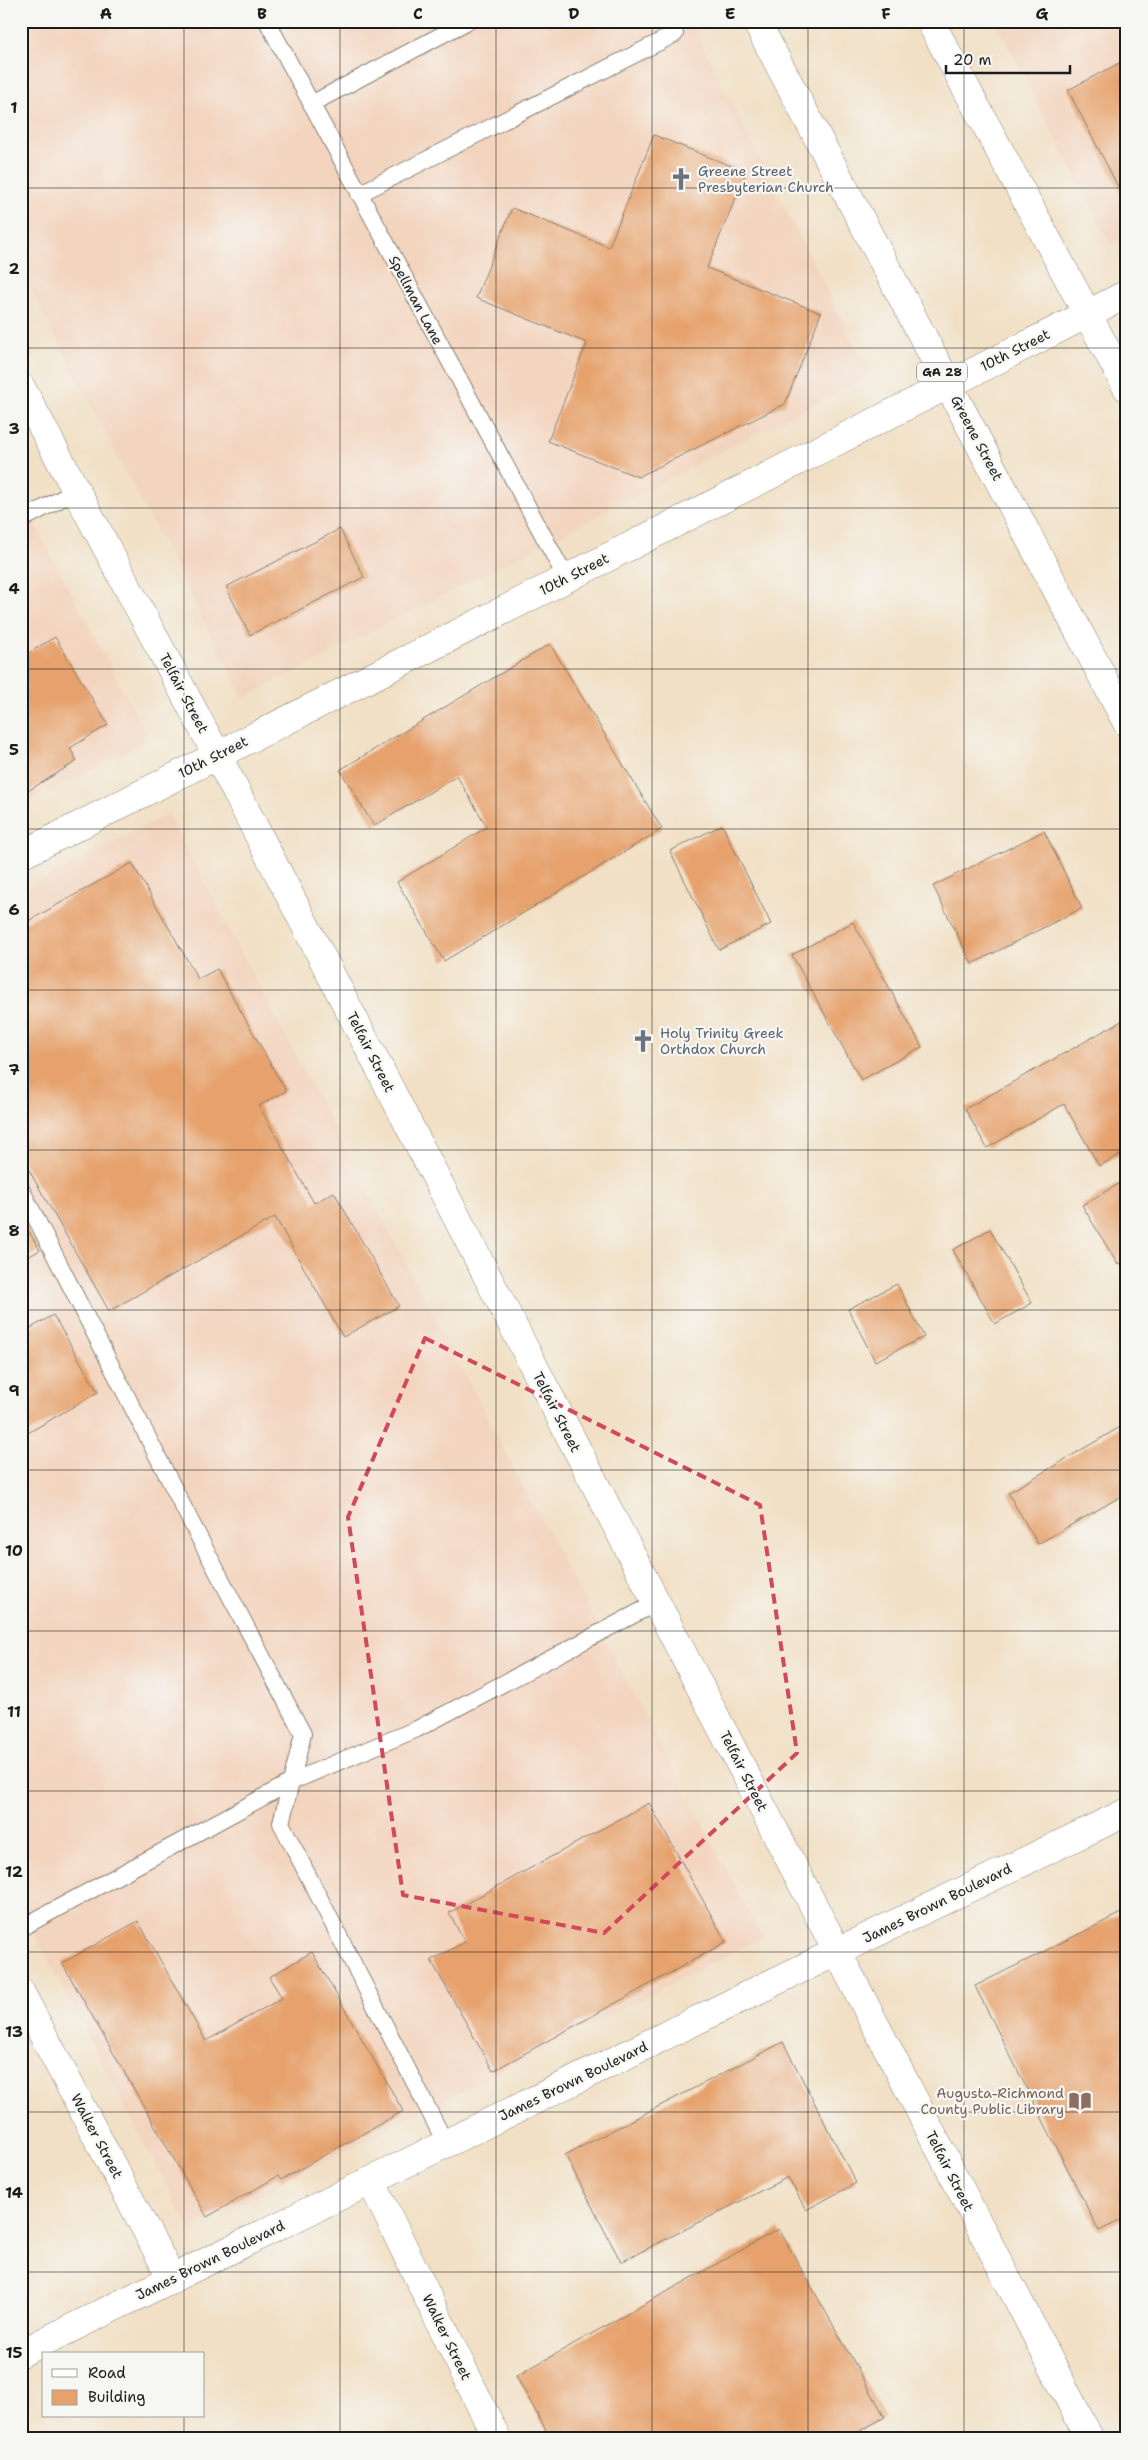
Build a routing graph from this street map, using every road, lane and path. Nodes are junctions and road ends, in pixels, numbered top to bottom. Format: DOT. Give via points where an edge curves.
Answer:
graph roads {
  1 [pos="266,21"];
  2 [pos="468,21"];
  3 [pos="756,21"];
  4 [pos="930,21"];
  5 [pos="675,34"];
  6 [pos="311,104"];
  7 [pos="359,194"];
  8 [pos="1127,294"];
  9 [pos="1088,313"];
  10 [pos="948,384"];
  11 [pos="21,387"];
  12 [pos="1127,388"];
  13 [pos="78,490"];
  14 [pos="21,520"];
  15 [pos="566,578"];
  16 [pos="1127,723"];
  17 [pos="217,755"];
  18 [pos="21,855"];
  19 [pos="21,1189"];
  20 [pos="656,1603"];
  21 [pos="293,1781"];
  22 [pos="1127,1812"];
  23 [pos="21,1928"];
  24 [pos="837,1951"];
  25 [pos="21,1993"];
  26 [pos="446,2144"];
  27 [pos="371,2181"];
  28 [pos="172,2279"];
  29 [pos="21,2353"];
  30 [pos="497,2439"];
  31 [pos="1090,2439"];
  1 -- 6 [label="lane, Spellman Lane"];
  2 -- 6 [label="lane"];
  3 -- 10 [label="street, Greene Street / GA 28"];
  4 -- 9 [label="street"];
  5 -- 7 [label="lane"];
  6 -- 7 [label="lane, Spellman Lane"];
  7 -- 15 [label="lane, Spellman Lane"];
  8 -- 9 [label="street, 10th Street"];
  9 -- 10 [label="street, 10th Street"];
  9 -- 12 [label="street"];
  10 -- 15 [label="street, 10th Street"];
  10 -- 16 [label="street, Greene Street / GA 28"];
  11 -- 13 [label="street, Telfair Street"];
  13 -- 14 [label="lane"];
  13 -- 17 [label="street, Telfair Street"];
  15 -- 17 [label="street, 10th Street"];
  17 -- 18 [label="street, 10th Street"];
  17 -- 20 [label="street, Telfair Street"];
  19 -- 21 [label="lane" via="303,1734"];
  20 -- 21 [label="lane" via="417,1728"];
  20 -- 24 [label="street, Telfair Street"];
  21 -- 23 [label="lane"];
  21 -- 26 [label="lane" via="281,1823"];
  22 -- 24 [label="street, James Brown Boulevard"];
  24 -- 26 [label="street, James Brown Boulevard"];
  24 -- 31 [label="street, Telfair Street"];
  25 -- 28 [label="street, Walker Street"];
  26 -- 27 [label="street, James Brown Boulevard"];
  27 -- 28 [label="street, James Brown Boulevard"];
  27 -- 30 [label="street, Walker Street"];
  28 -- 29 [label="street, James Brown Boulevard"];
}
